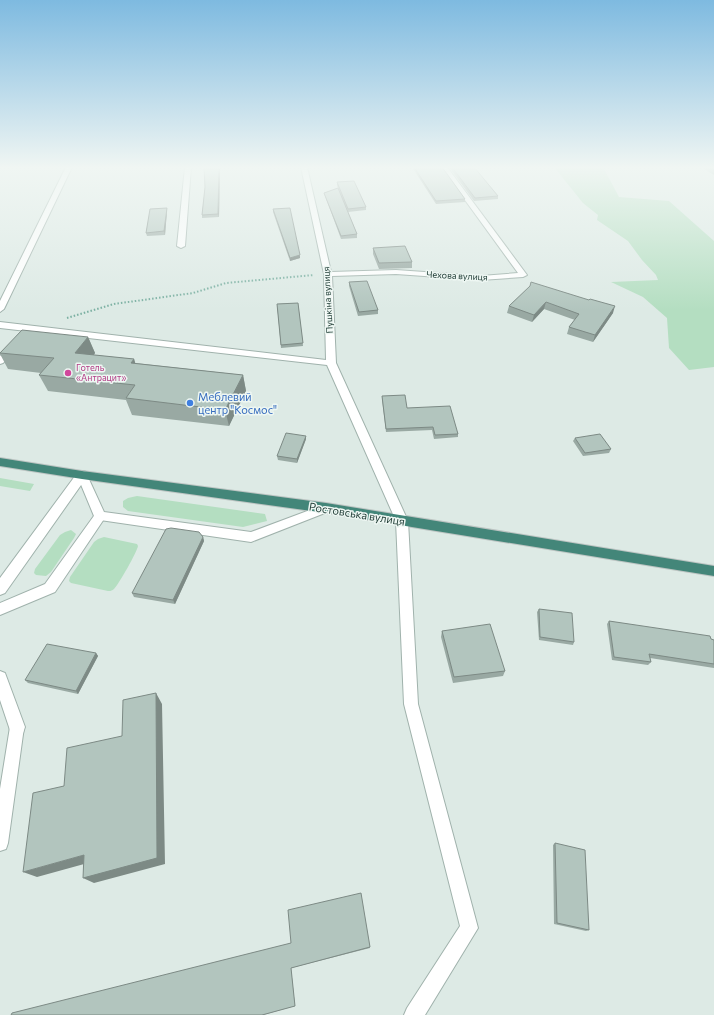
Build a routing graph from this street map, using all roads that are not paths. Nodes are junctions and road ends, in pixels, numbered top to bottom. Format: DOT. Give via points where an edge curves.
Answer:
graph roads {
  1 [pos="46,214"];
  2 [pos="184,214"];
  3 [pos="314,214"];
  4 [pos="478,214"];
  5 [pos="182,246"];
  6 [pos="328,274"];
  7 [pos="0,309"];
  8 [pos="0,325"];
  9 [pos="26,334"];
  10 [pos="0,361"];
  11 [pos="331,363"];
  12 [pos="0,462"];
  13 [pos="82,475"];
  14 [pos="326,508"];
  15 [pos="100,516"];
  16 [pos="402,521"];
  17 [pos="714,570"];
  18 [pos="0,590"];
  19 [pos="0,609"];
  20 [pos="0,678"];
  21 [pos="17,727"];
  22 [pos="0,843"];
  23 [pos="414,1015"];
  1 -- 7 [label="street"];
  2 -- 5 [label="street"];
  3 -- 6 [label="street, Пушкіна вулиця"];
  4 -- 6 [label="street, Чехова вулиця" via="523,275 481,278 396,272"];
  6 -- 11 [label="street, Пушкіна вулиця"];
  8 -- 9 [label="street"];
  9 -- 10 [label="lane"];
  9 -- 11 [label="street"];
  11 -- 16 [label="street"];
  12 -- 13 [label="highway, Ростовська вулиця"];
  13 -- 14 [label="highway, Ростовська вулиця"];
  13 -- 15 [label="lane"];
  13 -- 18 [label="street"];
  14 -- 15 [label="lane" via="250,537"];
  14 -- 16 [label="highway, Ростовська вулиця"];
  15 -- 19 [label="street" via="50,588"];
  16 -- 17 [label="highway, Ростовська вулиця"];
  16 -- 23 [label="lane" via="411,704 469,928"];
  20 -- 21 [label="street"];
  21 -- 22 [label="lane"];
}
